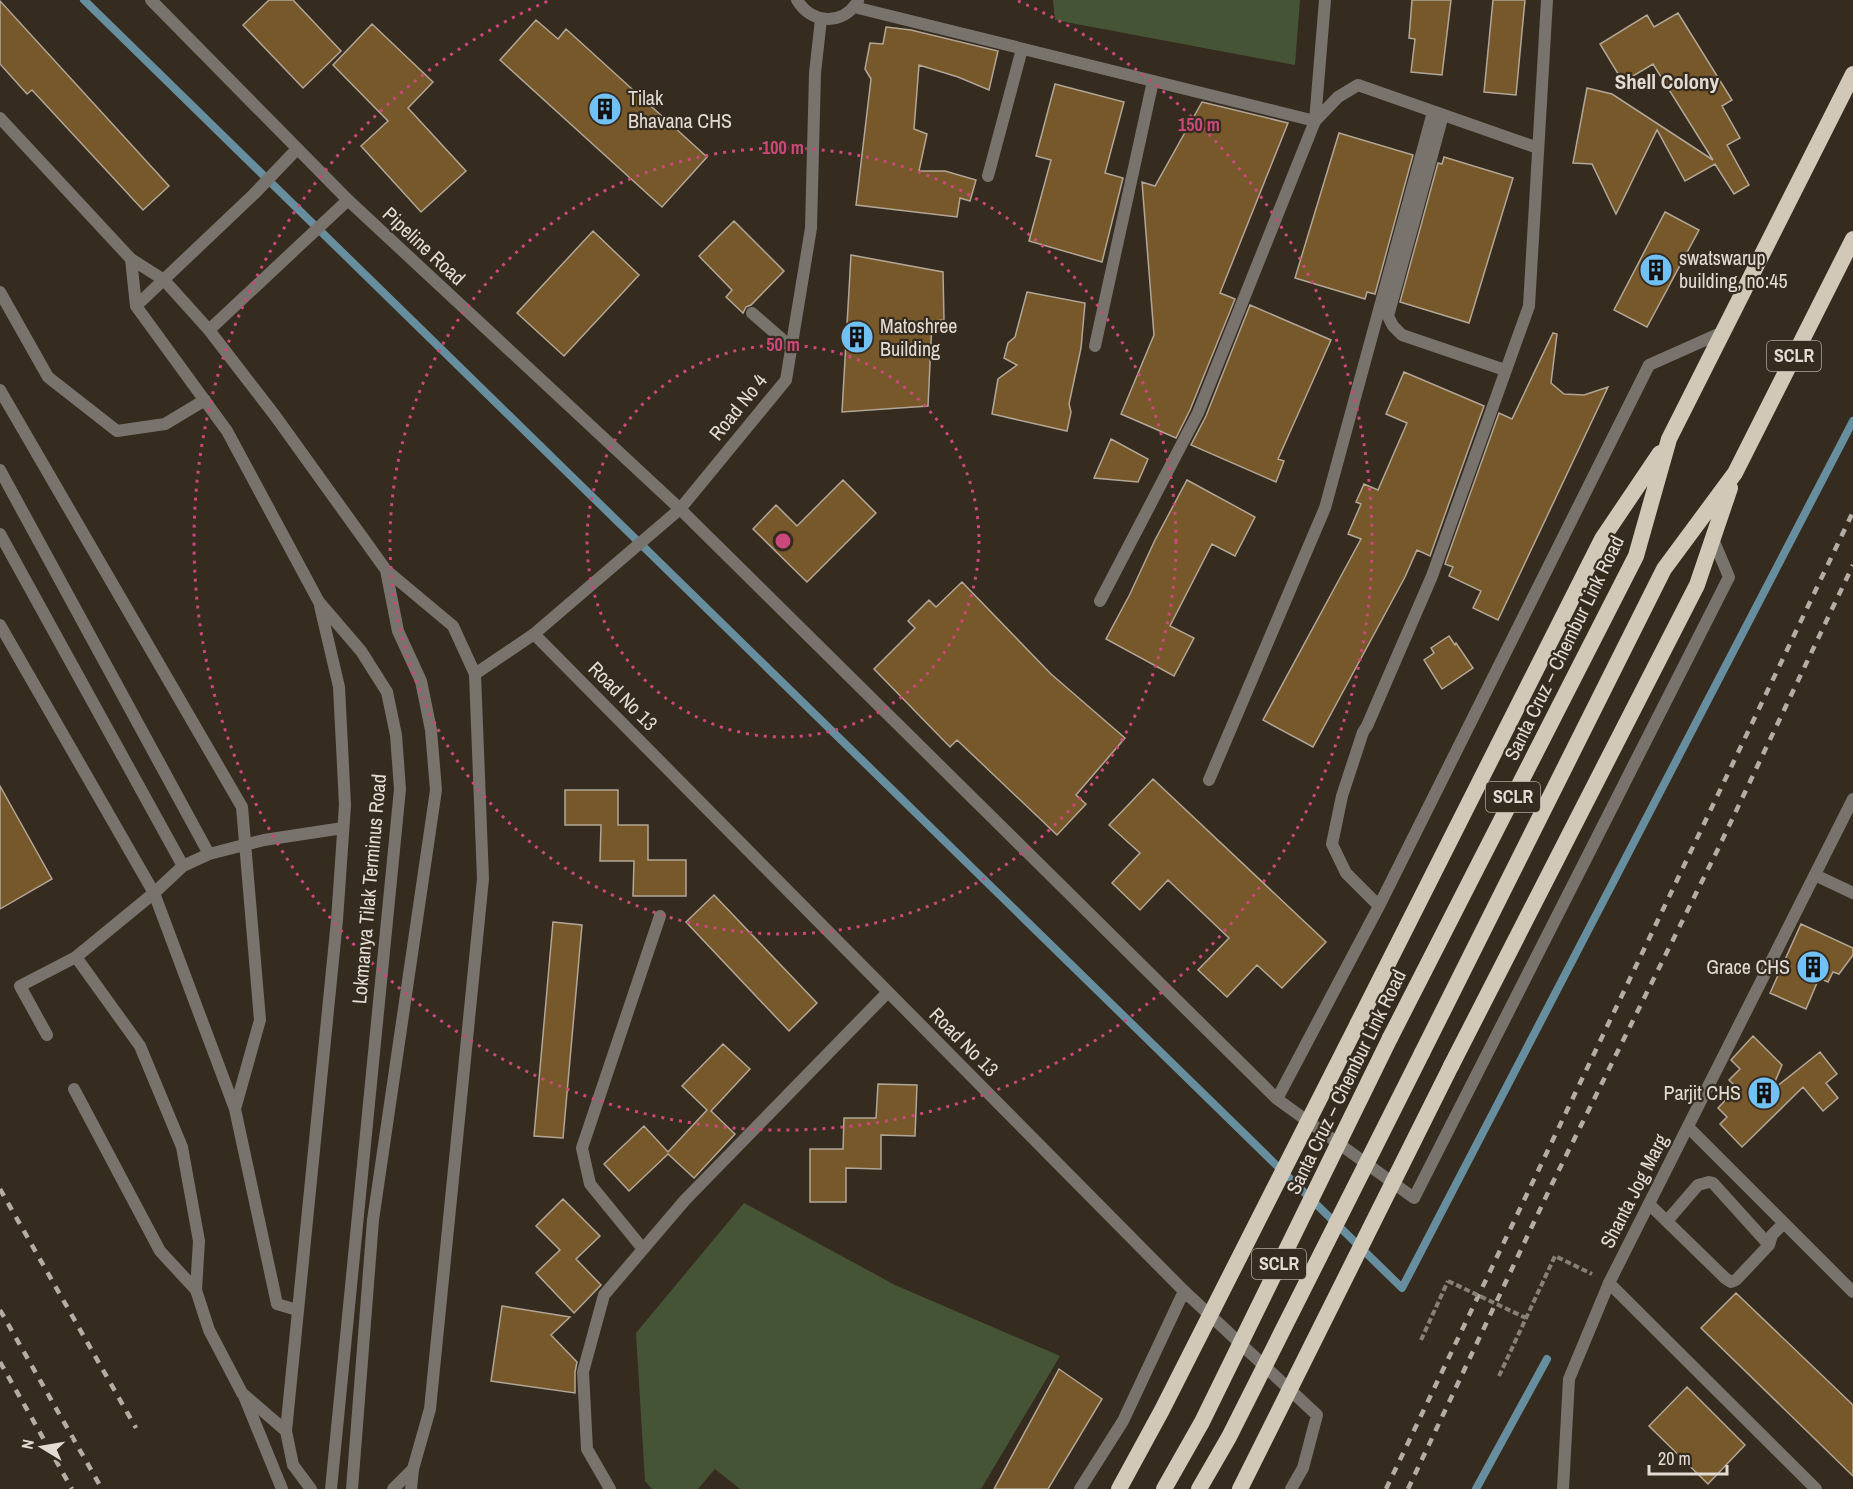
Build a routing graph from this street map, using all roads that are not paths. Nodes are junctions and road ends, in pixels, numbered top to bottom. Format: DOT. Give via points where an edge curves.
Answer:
graph roads {
  1 [pos="152,0"];
  2 [pos="797,0"];
  3 [pos="1325,0"];
  4 [pos="1547,0"];
  5 [pos="856,4"];
  6 [pos="822,19"];
  7 [pos="1022,49"];
  8 [pos="1853,75"];
  9 [pos="1153,81"];
  10 [pos="1438,113"];
  11 [pos="0,118"];
  12 [pos="1315,121"];
  13 [pos="1539,148"];
  14 [pos="297,149"];
  15 [pos="988,176"];
  16 [pos="348,200"];
  17 [pos="1853,239"];
  18 [pos="131,259"];
  19 [pos="164,280"];
  20 [pos="0,292"];
  21 [pos="136,306"];
  22 [pos="752,313"];
  23 [pos="209,330"];
  24 [pos="1723,332"];
  25 [pos="1095,346"];
  26 [pos="791,347"];
  27 [pos="1505,370"];
  28 [pos="0,390"];
  29 [pos="205,400"];
  30 [pos="1669,440"];
  31 [pos="0,470"];
  32 [pos="1735,473"];
  33 [pos="680,509"];
  34 [pos="0,534"];
  35 [pos="1713,539"];
  36 [pos="386,570"];
  37 [pos="1100,601"];
  38 [pos="319,602"];
  39 [pos="0,625"];
  40 [pos="534,634"];
  41 [pos="475,674"];
  42 [pos="1209,780"];
  43 [pos="1853,799"];
  44 [pos="343,828"];
  45 [pos="246,844"];
  46 [pos="209,854"];
  47 [pos="183,866"];
  48 [pos="1815,875"];
  49 [pos="154,893"];
  50 [pos="1853,893"];
  51 [pos="1379,906"];
  52 [pos="660,916"];
  53 [pos="76,957"];
  54 [pos="888,992"];
  55 [pos="47,1035"];
  56 [pos="74,1089"];
  57 [pos="1277,1099"];
  58 [pos="235,1109"];
  59 [pos="1688,1127"];
  60 [pos="1649,1204"];
  61 [pos="1667,1221"];
  62 [pos="1783,1224"];
  63 [pos="1769,1245"];
  64 [pos="643,1249"];
  65 [pos="1609,1283"];
  66 [pos="196,1290"];
  67 [pos="1184,1291"];
  68 [pos="1853,1292"];
  69 [pos="297,1310"];
  70 [pos="242,1393"];
  71 [pos="286,1431"];
  72 [pos="413,1469"];
  73 [pos="1563,1488"];
  74 [pos="282,1489"];
  75 [pos="311,1489"];
  76 [pos="331,1489"];
  77 [pos="352,1489"];
  78 [pos="393,1489"];
  79 [pos="411,1489"];
  80 [pos="610,1489"];
  81 [pos="1080,1489"];
  82 [pos="1119,1489"];
  83 [pos="1164,1489"];
  84 [pos="1199,1489"];
  85 [pos="1240,1489"];
  86 [pos="1292,1489"];
  87 [pos="1816,1489"];
  1 -- 14 [label="street, Pipeline Road"];
  2 -- 6 [label="street" via="810,15"];
  3 -- 12 [label="street"];
  4 -- 13 [label="street"];
  5 -- 6 [label="street" via="844,15"];
  5 -- 7 [label="street"];
  6 -- 26 [label="street, Road No 4" via="815,74 812,228"];
  7 -- 9 [label="street"];
  7 -- 15 [label="street"];
  8 -- 24 [label="highway, Santa Cruz – Chembur Link Road / SCLR"];
  9 -- 12 [label="street"];
  9 -- 25 [label="street"];
  10 -- 12 [label="street" via="1358,86 1338,97"];
  10 -- 13 [label="street"];
  10 -- 27 [label="street" via="1388,316 1402,335"];
  10 -- 42 [label="street" via="1325,508"];
  11 -- 18 [label="street"];
  12 -- 37 [label="street" via="1198,414"];
  13 -- 27 [label="street" via="1529,306"];
  14 -- 16 [label="street, Pipeline Road"];
  14 -- 19 [label="street"];
  16 -- 23 [label="street"];
  16 -- 33 [label="street, Pipeline Road"];
  17 -- 32 [label="highway, SCLR"];
  18 -- 19 [label="street"];
  18 -- 21 [label="street"];
  19 -- 21 [label="street"];
  19 -- 23 [label="street"];
  20 -- 29 [label="street" via="48,377 117,431 165,424"];
  21 -- 29 [label="street, Lokmanya Tilak Terminus Road"];
  22 -- 26 [label="street"];
  23 -- 36 [label="street"];
  24 -- 30 [label="highway, Santa Cruz – Chembur Link Road / SCLR"];
  24 -- 51 [label="street" via="1649,365"];
  26 -- 33 [label="street, Road No 4" via="786,380"];
  27 -- 51 [label="street" via="1432,576 1363,732 1342,796 1332,844 1346,873"];
  28 -- 45 [label="street" via="242,807"];
  29 -- 38 [label="street, Lokmanya Tilak Terminus Road" via="227,431"];
  30 -- 82 [label="highway, bridge" via="1602,539"];
  30 -- 83 [label="highway, Santa Cruz – Chembur Link Road / SCLR, bridge" via="1636,556 1390,1038 1202,1422"];
  31 -- 46 [label="street"];
  32 -- 35 [label="highway"];
  32 -- 84 [label="highway, SCLR, bridge" via="1664,569 1229,1437"];
  33 -- 40 [label="street, Road No 4"];
  33 -- 57 [label="street, Pipeline Road"];
  34 -- 47 [label="street"];
  35 -- 57 [label="street, Pipeline Road" via="1729,578 1414,1198"];
  35 -- 85 [label="highway, bridge" via="1697,585"];
  36 -- 41 [label="street" via="453,626"];
  36 -- 77 [label="street" via="398,631 421,681 431,730 436,790 373,1220"];
  38 -- 44 [label="street" via="339,687"];
  38 -- 76 [label="street, Lokmanya Tilak Terminus Road" via="361,651 387,693 396,735 400,789"];
  39 -- 49 [label="street"];
  40 -- 41 [label="street, Road No 4"];
  40 -- 54 [label="street, Road No 13"];
  41 -- 72 [label="street" via="483,879 430,1409"];
  43 -- 48 [label="street, Shanta Jog Marg"];
  44 -- 45 [label="street"];
  44 -- 69 [label="street"];
  45 -- 46 [label="street"];
  45 -- 58 [label="street" via="260,1020"];
  46 -- 47 [label="street"];
  47 -- 49 [label="street"];
  48 -- 50 [label="street"];
  48 -- 59 [label="street, Shanta Jog Marg"];
  49 -- 53 [label="street"];
  49 -- 58 [label="street"];
  51 -- 57 [label="street"];
  52 -- 64 [label="street" via="582,1148 590,1184"];
  53 -- 55 [label="street" via="20,986"];
  53 -- 66 [label="street" via="140,1046 182,1147 199,1241"];
  54 -- 64 [label="street"];
  54 -- 67 [label="street, Road No 13"];
  56 -- 66 [label="street" via="160,1251"];
  58 -- 69 [label="street" via="277,1304"];
  59 -- 60 [label="street, Shanta Jog Marg"];
  59 -- 62 [label="street"];
  60 -- 61 [label="street"];
  60 -- 65 [label="street, Shanta Jog Marg"];
  61 -- 63 [label="street" via="1731,1282"];
  61 -- 63 [label="street" via="1698,1185 1709,1182"];
  62 -- 63 [label="street" via="1772,1235"];
  62 -- 68 [label="street"];
  64 -- 80 [label="street" via="604,1295 583,1372 587,1449"];
  65 -- 73 [label="street, Shanta Jog Marg" via="1569,1379"];
  65 -- 87 [label="street"];
  66 -- 70 [label="street" via="208,1330"];
  67 -- 81 [label="street" via="1123,1421"];
  67 -- 86 [label="street, Road No 13" via="1317,1415 1303,1468"];
  69 -- 71 [label="street"];
  70 -- 71 [label="street"];
  70 -- 74 [label="street"];
  71 -- 75 [label="street" via="293,1465"];
  72 -- 78 [label="street"];
  72 -- 79 [label="street"];
}
